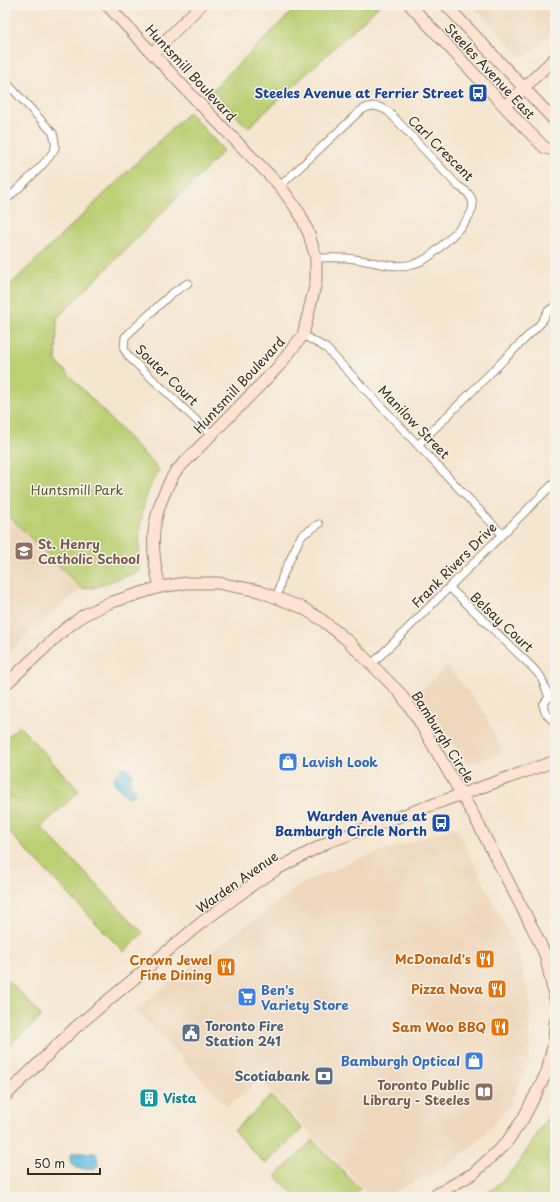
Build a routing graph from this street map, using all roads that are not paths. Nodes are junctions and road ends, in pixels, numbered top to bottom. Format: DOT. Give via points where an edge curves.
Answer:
graph roads {
  1 [pos="107,5"];
  2 [pos="201,5"];
  3 [pos="410,5"];
  4 [pos="446,5"];
  5 [pos="153,53"];
  6 [pos="555,58"];
  7 [pos="5,81"];
  8 [pos="525,88"];
  9 [pos="505,106"];
  10 [pos="555,121"];
  11 [pos="555,150"];
  12 [pos="280,186"];
  13 [pos="5,202"];
  14 [pos="316,258"];
  15 [pos="188,283"];
  16 [pos="555,306"];
  17 [pos="303,335"];
  18 [pos="211,434"];
  19 [pos="419,444"];
  20 [pos="555,482"];
  21 [pos="319,524"];
  22 [pos="502,534"];
  23 [pos="160,587"];
  24 [pos="449,587"];
  25 [pos="277,597"];
  26 [pos="371,665"];
  27 [pos="5,685"];
  28 [pos="552,696"];
  29 [pos="555,718"];
  30 [pos="555,762"];
  31 [pos="462,794"];
  32 [pos="555,999"];
  33 [pos="555,1022"];
  34 [pos="5,1096"];
  35 [pos="432,1197"];
  1 -- 5 [label="street, Huntsmill Boulevard"];
  2 -- 5 [label="street"];
  3 -- 9 [label="street, Steeles Avenue East"];
  4 -- 8 [label="street, Steeles Avenue East"];
  5 -- 12 [label="street, Huntsmill Boulevard"];
  6 -- 8 [label="street"];
  7 -- 13 [label="street" via="53,133 55,148 44,163"];
  8 -- 9 [label="street"];
  8 -- 10 [label="street, Steeles Avenue East"];
  9 -- 11 [label="street, Steeles Avenue East" via="545,148"];
  12 -- 14 [label="street, Huntsmill Boulevard" via="303,221"];
  12 -- 14 [label="street, Carl Crescent" via="360,111 371,106 381,107 389,112 472,199 473,209 469,220 433,254 414,264 383,265 355,259"];
  14 -- 17 [label="street, Huntsmill Boulevard" via="316,282"];
  15 -- 18 [label="street, Souter Court" via="171,294 125,337 124,349 129,357"];
  16 -- 19 [label="street" via="548,311 542,323"];
  17 -- 18 [label="street, Huntsmill Boulevard" via="278,367"];
  17 -- 19 [label="street, Manilow Street" via="326,348"];
  18 -- 23 [label="street, Huntsmill Boulevard" via="175,472 157,510 152,548"];
  19 -- 22 [label="street, Manilow Street"];
  20 -- 22 [label="street, Frank Rivers Drive"];
  21 -- 25 [label="street" via="301,536 282,577"];
  22 -- 24 [label="street, Frank Rivers Drive"];
  23 -- 25 [label="street, Bamburgh Circle" via="186,583 218,583"];
  23 -- 27 [label="street, Bamburgh Circle" via="109,603 84,615 65,629"];
  24 -- 26 [label="street, Frank Rivers Drive"];
  24 -- 28 [label="street, Belsay Court" via="532,667"];
  25 -- 26 [label="street, Bamburgh Circle" via="303,608 322,620 347,640"];
  26 -- 31 [label="street, Bamburgh Circle" via="399,692 416,716"];
  28 -- 29 [label="street, Belsay Court" via="543,705 551,719"];
  30 -- 31 [label="street, Warden Avenue"];
  31 -- 32 [label="street, Bamburgh Circle" via="545,954"];
  31 -- 34 [label="street, Warden Avenue" via="328,842 255,883 201,923 76,1027"];
  33 -- 35 [label="street" via="554,1041 547,1072 523,1119 506,1143 474,1173"];
}
